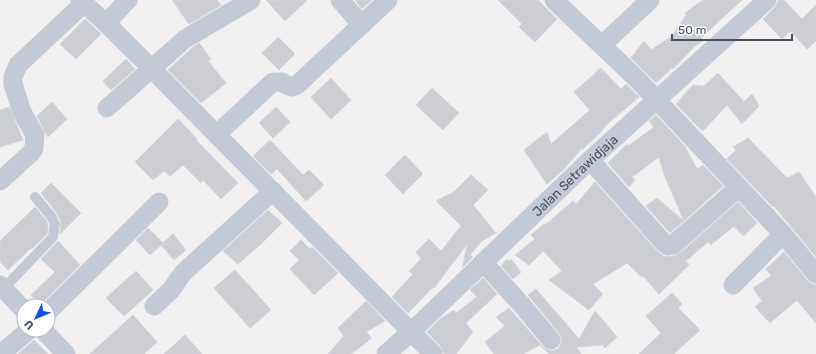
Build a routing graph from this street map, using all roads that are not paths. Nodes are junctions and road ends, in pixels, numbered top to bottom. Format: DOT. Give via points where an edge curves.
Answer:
graph roads {
  1 [pos="128,0"];
  2 [pos="251,0"];
  3 [pos="340,0"];
  4 [pos="388,0"];
  5 [pos="554,0"];
  6 [pos="650,0"];
  7 [pos="767,0"];
  8 [pos="82,2"];
  9 [pos="106,23"];
  10 [pos="362,25"];
  11 [pos="602,45"];
  12 [pos="151,68"];
  13 [pos="656,100"];
  14 [pos="107,108"];
  15 [pos="217,134"];
  16 [pos="590,160"];
  17 [pos="0,181"];
  18 [pos="739,188"];
  19 [pos="273,191"];
  20 [pos="35,197"];
  21 [pos="159,202"];
  22 [pos="783,234"];
  23 [pos="483,262"];
  24 [pos="816,274"];
  25 [pos="733,285"];
  26 [pos="2,287"];
  27 [pos="16,302"];
  28 [pos="56,304"];
  29 [pos="154,306"];
  30 [pos="411,332"];
  31 [pos="20,338"];
  32 [pos="51,338"];
  33 [pos="551,340"];
  34 [pos="1,354"];
  35 [pos="66,354"];
  36 [pos="386,354"];
  37 [pos="434,354"];
  1 -- 9 [label="street"];
  2 -- 12 [label="street" via="185,39"];
  3 -- 10 [label="street"];
  4 -- 10 [label="street"];
  5 -- 11 [label="street"];
  6 -- 11 [label="street"];
  7 -- 13 [label="street, Jalan Setrawidjaja"];
  8 -- 9 [label="street"];
  8 -- 17 [label="street" via="18,65 15,71 13,84 22,112 35,135 35,141 31,152"];
  9 -- 12 [label="street"];
  10 -- 15 [label="street" via="297,85 294,87 273,82"];
  11 -- 13 [label="street"];
  12 -- 14 [label="street"];
  12 -- 15 [label="street"];
  13 -- 16 [label="street, Jalan Setrawidjaja"];
  13 -- 18 [label="street"];
  15 -- 19 [label="street"];
  16 -- 18 [label="street" via="668,246 673,246"];
  16 -- 23 [label="street, Jalan Setrawidjaja"];
  18 -- 22 [label="street"];
  19 -- 29 [label="street" via="183,273 171,290"];
  19 -- 30 [label="street"];
  20 -- 26 [label="lane" via="51,216 54,224 53,237"];
  21 -- 28 [label="street"];
  22 -- 24 [label="street"];
  22 -- 25 [label="street"];
  23 -- 30 [label="street, Jalan Setrawidjaja"];
  23 -- 33 [label="street"];
  26 -- 27 [label="street"];
  30 -- 36 [label="street, Jalan Setrawidjaja"];
  30 -- 37 [label="street"];
  31 -- 34 [label="street"];
  32 -- 35 [label="street"];
}
